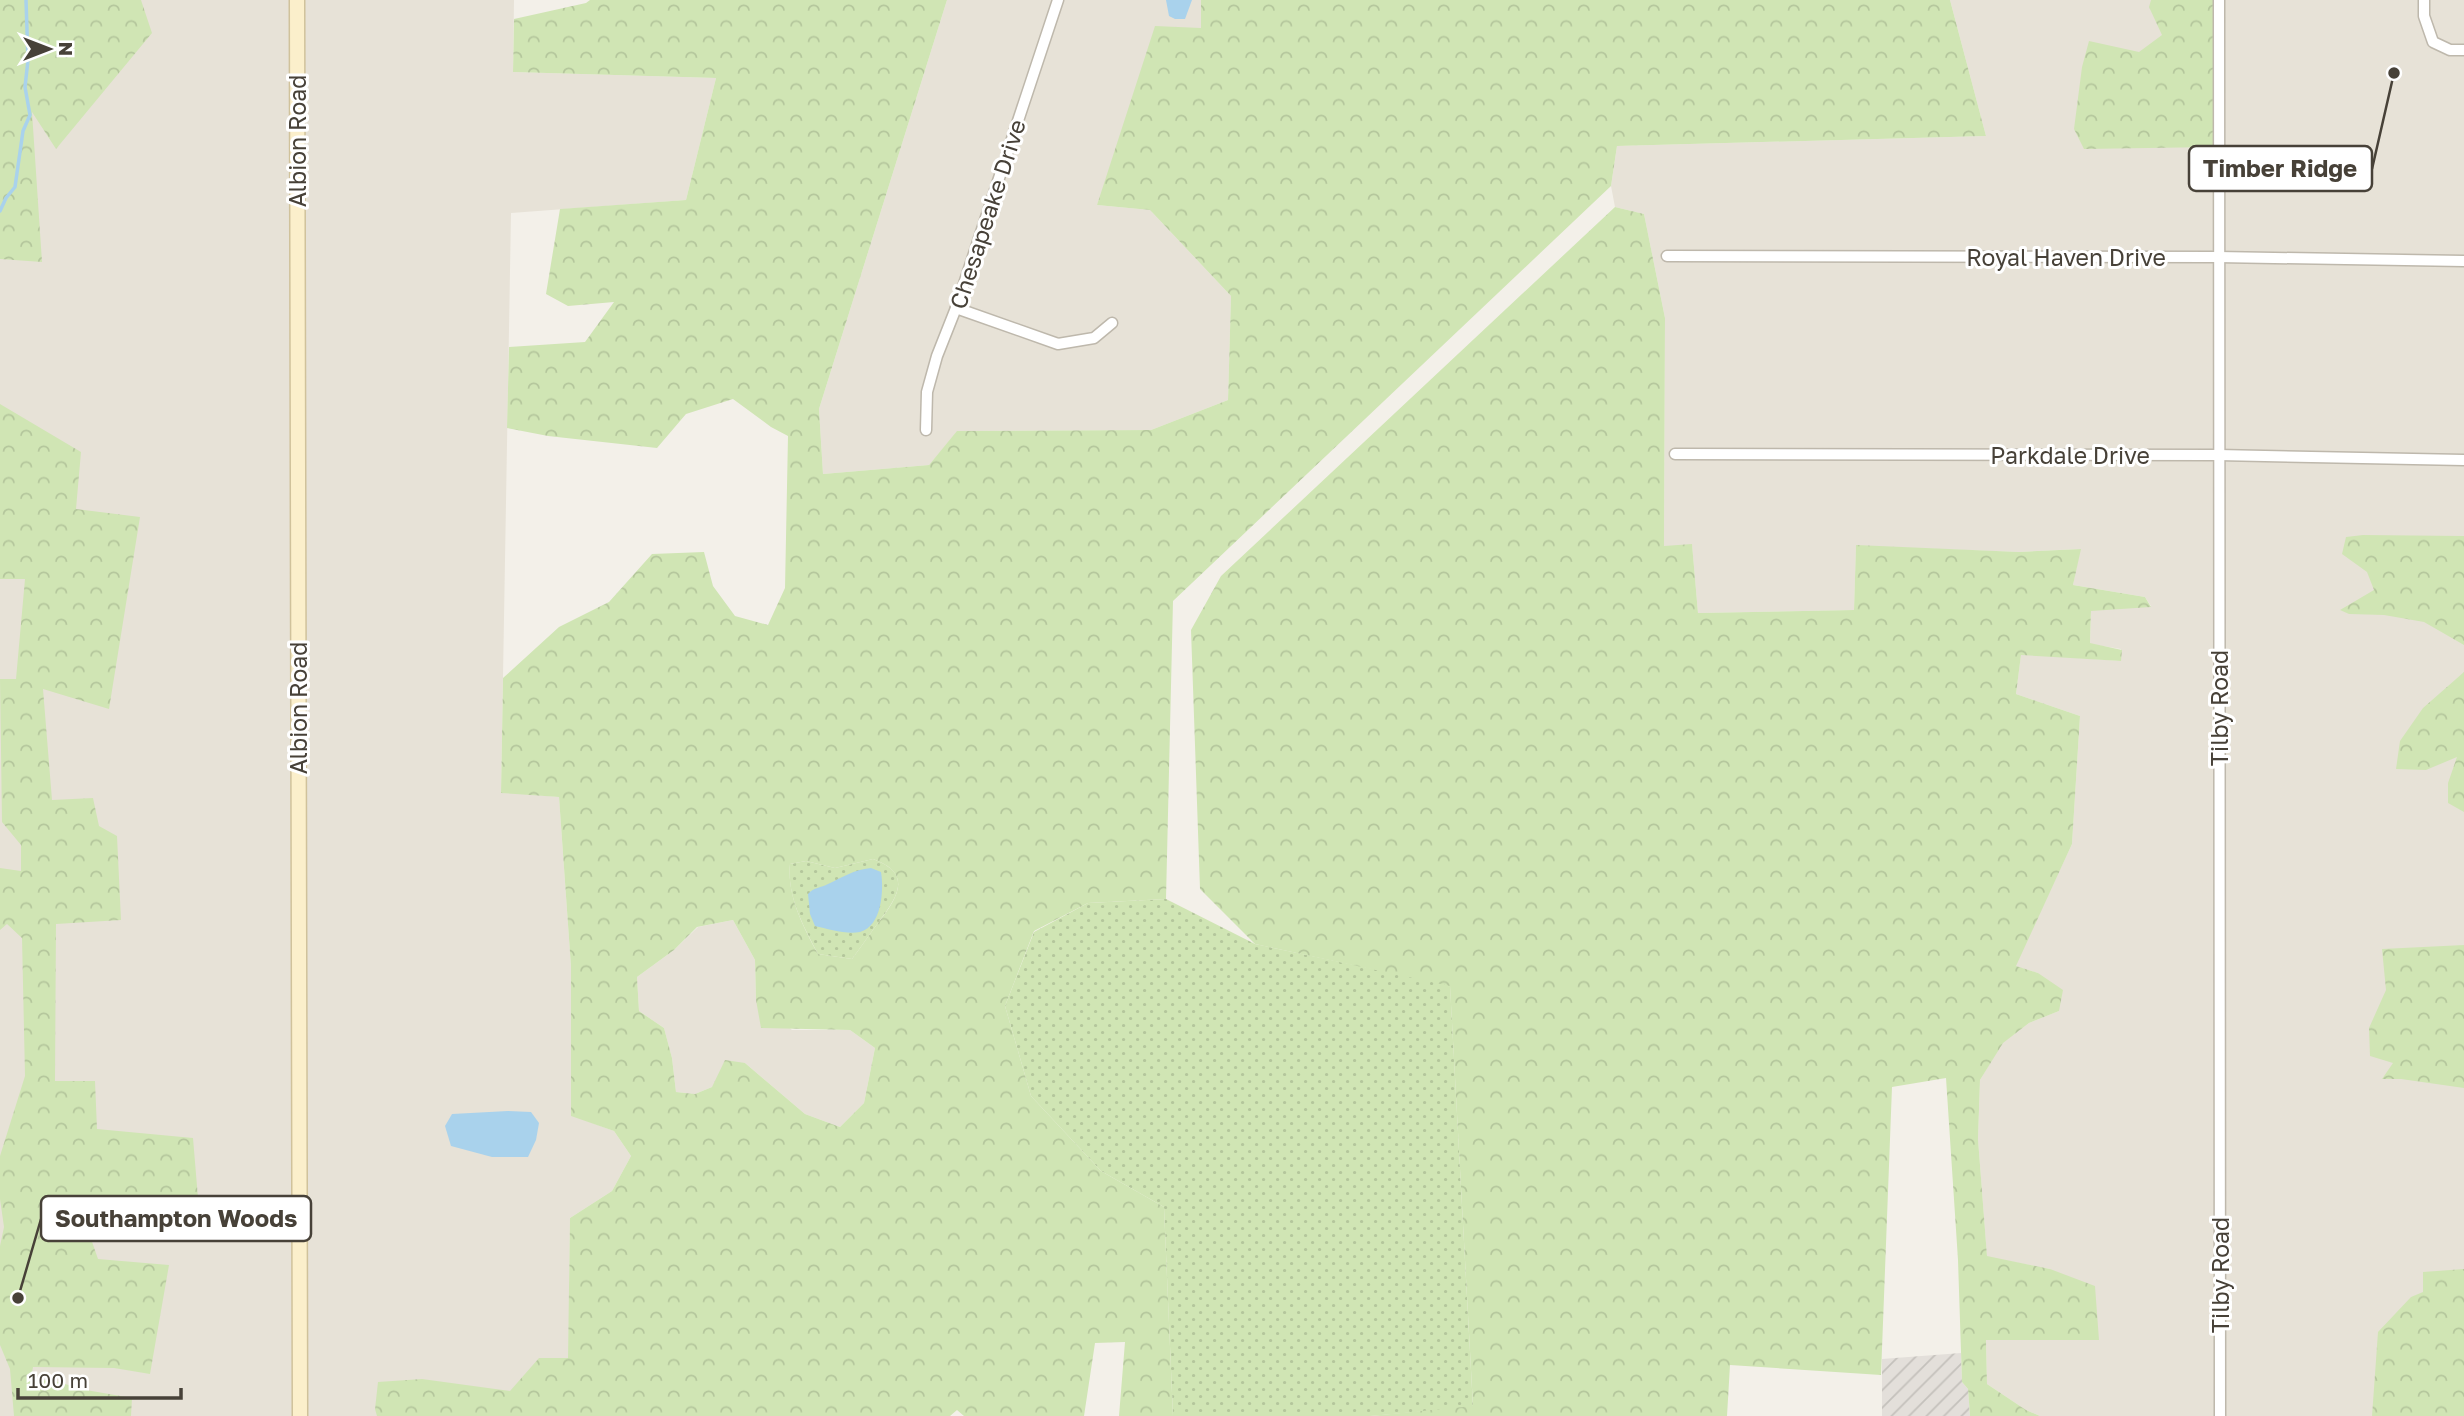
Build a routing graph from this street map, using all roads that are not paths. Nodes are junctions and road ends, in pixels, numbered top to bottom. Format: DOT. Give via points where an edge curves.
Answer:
graph roads {
  1 [pos="297,0"];
  2 [pos="1058,0"];
  3 [pos="2219,0"];
  4 [pos="2424,0"];
  5 [pos="2464,50"];
  6 [pos="1668,256"];
  7 [pos="2218,257"];
  8 [pos="2464,261"];
  9 [pos="956,309"];
  10 [pos="1112,323"];
  11 [pos="926,430"];
  12 [pos="1675,454"];
  13 [pos="2218,455"];
  14 [pos="2464,460"];
  15 [pos="300,1416"];
  16 [pos="2221,1416"];
  1 -- 15 [label="street, Albion Road"];
  2 -- 9 [label="street, Chesapeake Drive"];
  3 -- 7 [label="street, Tilby Road"];
  4 -- 5 [label="street" via="2432,42"];
  6 -- 7 [label="street, Royal Haven Drive"];
  7 -- 8 [label="street, Royal Haven Drive"];
  7 -- 13 [label="street, Tilby Road"];
  9 -- 10 [label="street" via="1058,344 1094,338"];
  9 -- 11 [label="street, Chesapeake Drive" via="927,392"];
  12 -- 13 [label="street, Parkdale Drive"];
  13 -- 14 [label="street, Parkdale Drive"];
  13 -- 16 [label="street, Tilby Road"];
}
